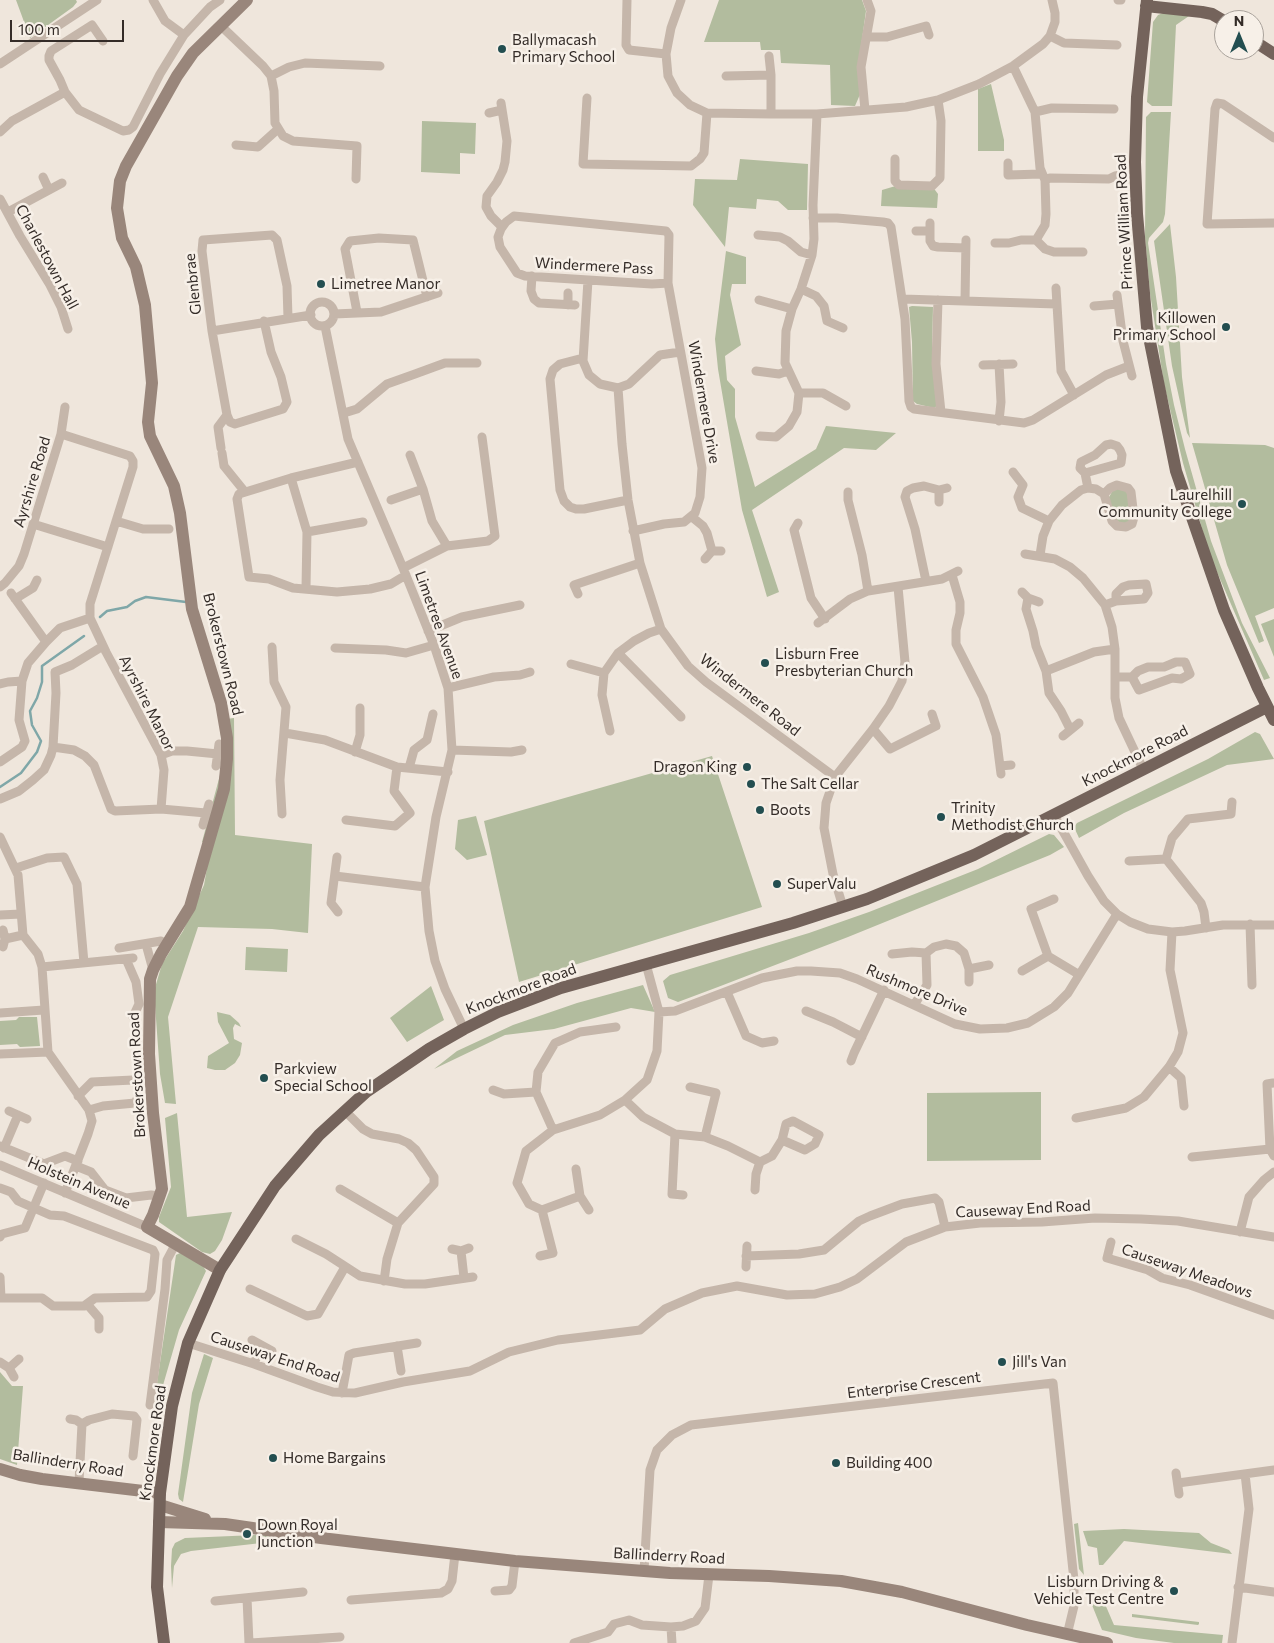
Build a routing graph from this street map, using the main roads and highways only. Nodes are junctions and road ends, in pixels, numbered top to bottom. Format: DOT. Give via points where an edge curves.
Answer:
graph roads {
  1 [pos="1146,3"];
  2 [pos="1214,15"];
  3 [pos="1266,707"];
  4 [pos="1274,720"];
  5 [pos="164,1643"];
  1 -- 2 [label="main road"];
  1 -- 3 [label="main road, Prince William Road" via="1135,162 1147,327 1176,471 1224,610"];
  3 -- 4 [label="main road, Prince William Road"];
  3 -- 5 [label="main road, Knockmore Road" via="1054,815 929,874 843,907 561,988 498,1012 399,1068 366,1092 319,1135 275,1186 220,1270 188,1344 172,1406 160,1499 157,1587"];
}
